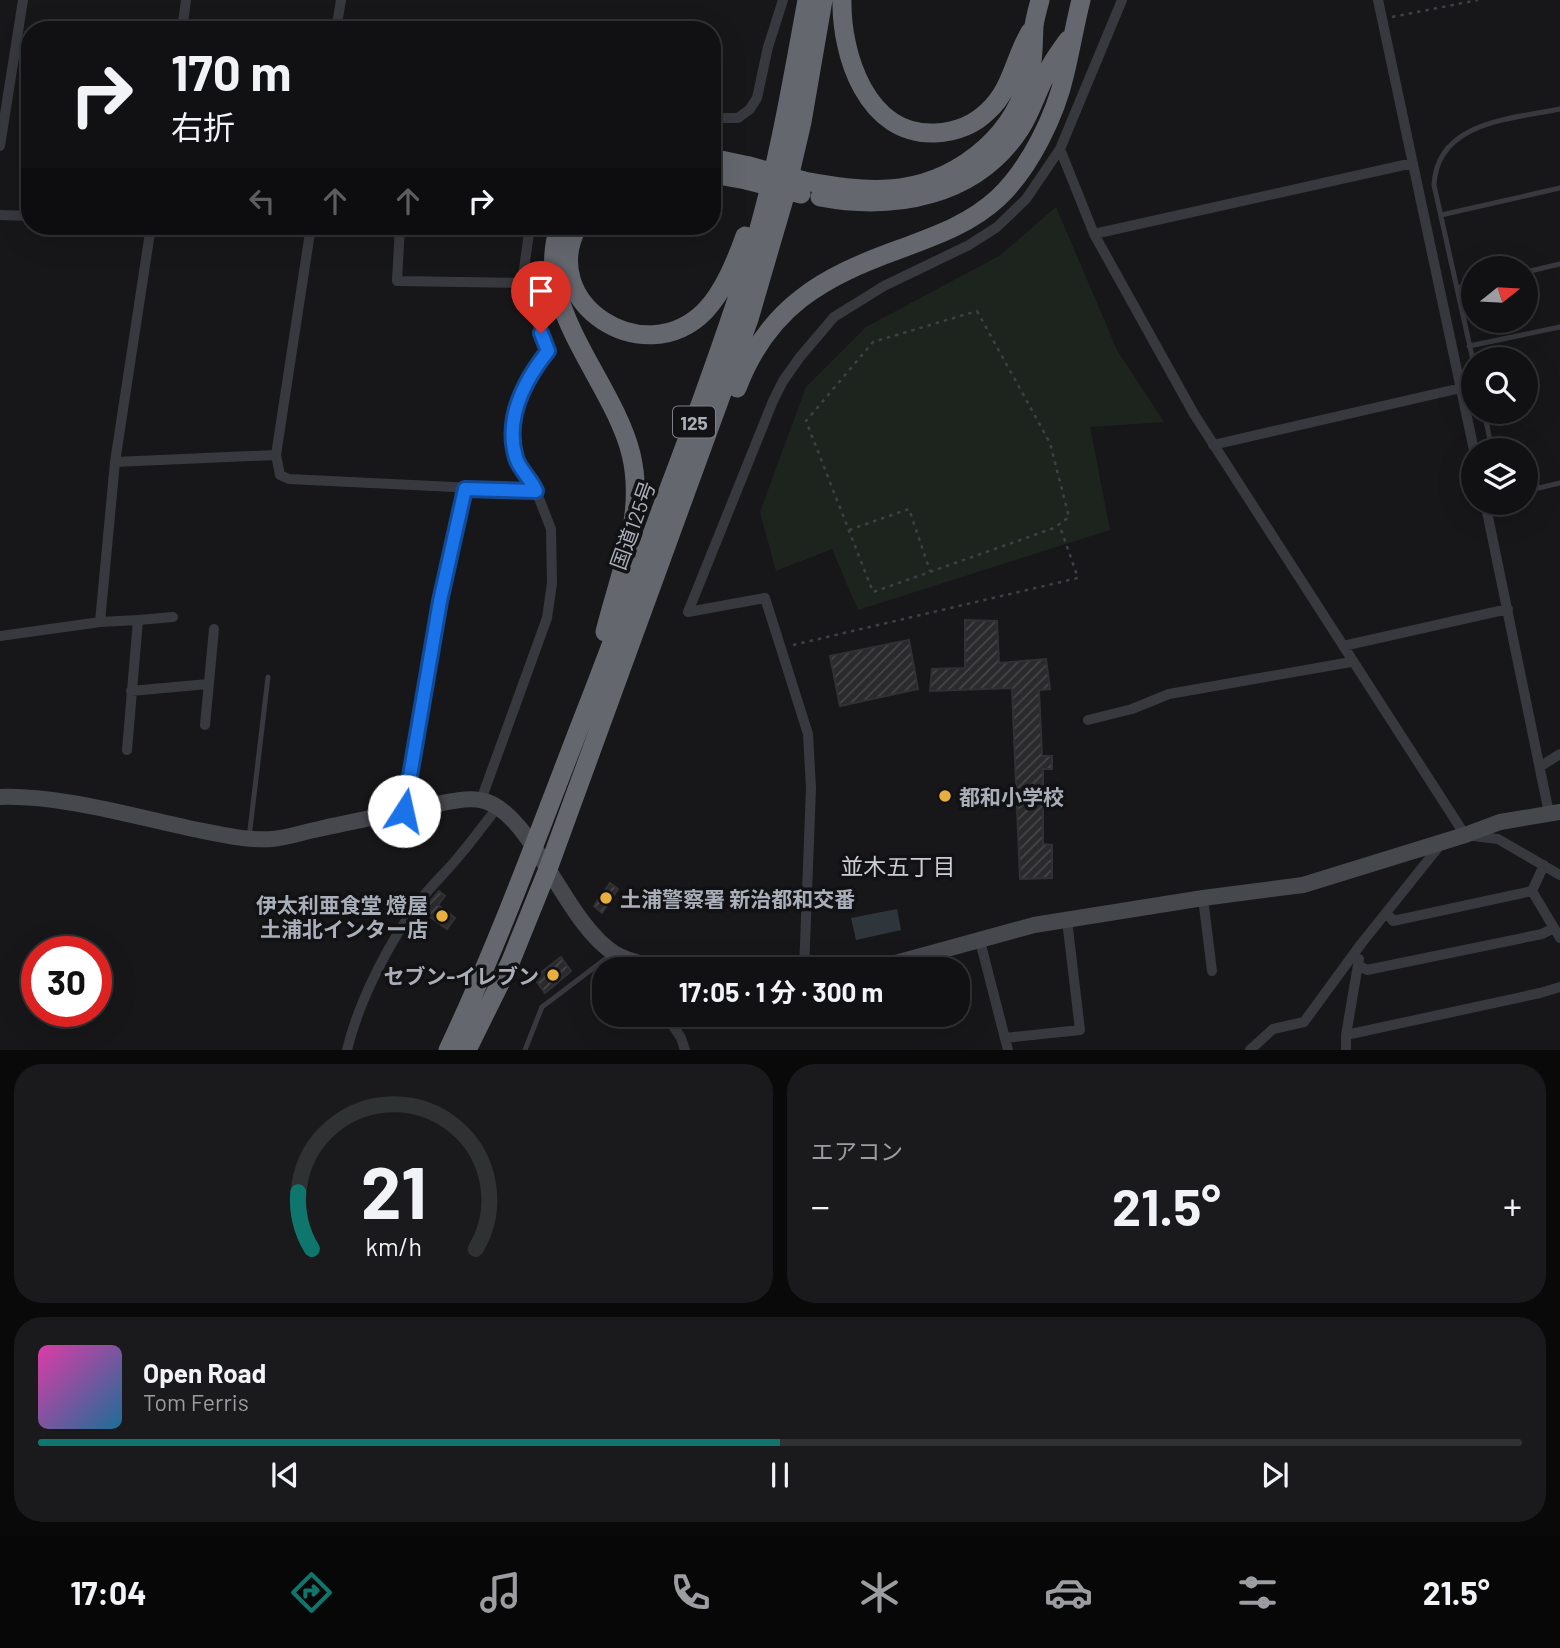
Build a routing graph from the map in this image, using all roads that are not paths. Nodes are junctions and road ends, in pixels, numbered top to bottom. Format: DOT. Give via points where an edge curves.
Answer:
graph roads {
  1 [pos="23,0"];
  2 [pos="186,0"];
  3 [pos="341,0"];
  4 [pos="783,0"];
  5 [pos="807,0"];
  6 [pos="823,0"];
  7 [pos="842,0"];
  8 [pos="1040,0"];
  9 [pos="1082,0"];
  10 [pos="1122,0"];
  11 [pos="1378,0"];
  12 [pos="183,21"];
  13 [pos="338,21"];
  14 [pos="1034,25"];
  15 [pos="1072,33"];
  16 [pos="1560,109"];
  17 [pos="721,118"];
  18 [pos="784,122"];
  19 [pos="0,146"];
  20 [pos="1060,149"];
  21 [pos="721,162"];
  22 [pos="1413,163"];
  23 [pos="748,173"];
  24 [pos="721,174"];
  25 [pos="803,187"];
  26 [pos="1560,188"];
  27 [pos="0,215"];
  28 [pos="1441,215"];
  29 [pos="21,216"];
  30 [pos="1094,234"];
  31 [pos="150,235"];
  32 [pos="310,235"];
  33 [pos="400,235"];
  34 [pos="529,235"];
  35 [pos="558,235"];
  36 [pos="575,235"];
  37 [pos="1560,264"];
  38 [pos="1538,269"];
  39 [pos="522,283"];
  40 [pos="1461,287"];
  41 [pos="1457,288"];
  42 [pos="1560,327"];
  43 [pos="1469,346"];
  44 [pos="1461,388"];
  45 [pos="1213,445"];
  46 [pos="276,455"];
  47 [pos="115,461"];
  48 [pos="1560,483"];
  49 [pos="1538,488"];
  50 [pos="465,489"];
  51 [pos="536,491"];
  52 [pos="1488,515"];
  53 [pos="663,552"];
  54 [pos="1508,609"];
  55 [pos="173,617"];
  56 [pos="138,620"];
  57 [pos="100,622"];
  58 [pos="214,629"];
  59 [pos="0,636"];
  60 [pos="1343,646"];
  61 [pos="1352,662"];
  62 [pos="268,677"];
  63 [pos="208,684"];
  64 [pos="131,691"];
  65 [pos="584,715"];
  66 [pos="1088,720"];
  67 [pos="205,725"];
  68 [pos="127,750"];
  69 [pos="1560,754"];
  70 [pos="1541,766"];
  71 [pos="0,797"];
  72 [pos="481,800"];
  73 [pos="497,808"];
  74 [pos="404,811"];
  75 [pos="1555,812"];
  76 [pos="1465,835"];
  77 [pos="249,838"];
  78 [pos="1444,840"];
  79 [pos="535,847"];
  80 [pos="1544,865"];
  81 [pos="548,869"];
  82 [pos="1560,875"];
  83 [pos="1532,891"];
  84 [pos="1203,898"];
  85 [pos="1387,913"];
  86 [pos="1067,920"];
  87 [pos="1554,928"];
  88 [pos="1560,938"];
  89 [pos="980,941"];
  90 [pos="1361,944"];
  91 [pos="622,957"];
  92 [pos="804,957"];
  93 [pos="919,957"];
  94 [pos="1358,965"];
  95 [pos="1212,971"];
  96 [pos="592,979"];
  97 [pos="1560,986"];
  98 [pos="674,1027"];
  99 [pos="1346,1035"];
  100 [pos="1007,1044"];
  101 [pos="347,1049"];
  102 [pos="448,1049"];
  103 [pos="467,1049"];
  104 [pos="525,1049"];
  105 [pos="685,1049"];
  106 [pos="1250,1049"];
  107 [pos="1346,1049"];
  1 -- 19 [label="street"];
  2 -- 12 [label="street"];
  3 -- 13 [label="street"];
  4 -- 17 [label="street" via="757,98 738,118"];
  5 -- 18 [label="highway, 国道125号 / 125"];
  6 -- 53 [label="highway, 国道125号 / 125" via="802,122 771,249"];
  7 -- 14 [label="highway" via="846,41 859,82 891,121 917,132 960,129 987,113 1007,88"];
  8 -- 14 [label="highway"];
  9 -- 15 [label="highway"];
  10 -- 20 [label="street"];
  11 -- 22 [label="street"];
  14 -- 25 [label="highway" via="1035,47 1022,97 1003,128 970,161 912,186"];
  15 -- 25 [label="highway" via="1011,141 963,182 897,201 857,202"];
  15 -- 53 [label="highway" via="1065,75 1039,141 999,198 967,222 828,279 795,303 768,332 745,369"];
  16 -- 28 [label="lane" via="1465,132 1450,146 1435,175"];
  18 -- 36 [label="highway" via="728,275 705,311 678,329 654,334 619,331 603,323 576,290 570,259"];
  18 -- 65 [label="highway, 国道125号 / 125" via="754,246 711,376"];
  20 -- 30 [label="street"];
  20 -- 92 [label="street" via="1026,199 997,228 884,286 835,317 800,357 783,381 764,424 688,612 765,598 808,734 811,788"];
  21 -- 23 [label="highway"];
  22 -- 30 [label="street"];
  22 -- 44 [label="street"];
  23 -- 24 [label="highway"];
  23 -- 25 [label="highway, bridge"];
  26 -- 28 [label="lane"];
  27 -- 29 [label="street"];
  28 -- 41 [label="lane"];
  30 -- 45 [label="street"];
  31 -- 47 [label="street"];
  32 -- 46 [label="street"];
  33 -- 39 [label="street" via="397,281"];
  34 -- 39 [label="street"];
  35 -- 65 [label="highway" via="552,260 559,298 618,415 631,455 636,494 630,544"];
  37 -- 38 [label="lane"];
  39 -- 51 [label="street" via="548,351 513,411 517,461"];
  40 -- 41 [label="lane"];
  41 -- 43 [label="lane"];
  42 -- 43 [label="lane"];
  44 -- 45 [label="street"];
  45 -- 60 [label="street"];
  46 -- 47 [label="street"];
  46 -- 50 [label="street" via="280,475 289,479"];
  47 -- 57 [label="street"];
  48 -- 49 [label="lane"];
  50 -- 51 [label="street"];
  50 -- 74 [label="street" via="440,601"];
  51 -- 72 [label="street" via="551,529 547,618"];
  52 -- 54 [label="street"];
  53 -- 81 [label="highway, 国道125号 / 125"];
  54 -- 60 [label="street"];
  54 -- 70 [label="street"];
  55 -- 56 [label="street"];
  56 -- 57 [label="street"];
  56 -- 64 [label="street"];
  57 -- 59 [label="street"];
  58 -- 63 [label="street"];
  60 -- 61 [label="street"];
  61 -- 66 [label="street" via="1169,694"];
  61 -- 76 [label="street"];
  62 -- 77 [label="lane"];
  63 -- 64 [label="street"];
  63 -- 67 [label="street"];
  64 -- 68 [label="street"];
  65 -- 79 [label="highway, 国道125号 / 125"];
  69 -- 70 [label="street"];
  70 -- 75 [label="street"];
  71 -- 77 [label="street" via="55,801"];
  72 -- 73 [label="street"];
  72 -- 74 [label="street"];
  73 -- 79 [label="street"];
  73 -- 101 [label="street" via="402,928 372,984"];
  74 -- 77 [label="street" via="271,839"];
  75 -- 76 [label="street" via="1500,822"];
  76 -- 78 [label="street"];
  76 -- 80 [label="street" via="1498,839"];
  78 -- 84 [label="street" via="1303,885"];
  78 -- 85 [label="street"];
  79 -- 81 [label="street"];
  79 -- 102 [label="highway, 国道125号 / 125"];
  80 -- 82 [label="street"];
  80 -- 83 [label="street"];
  81 -- 91 [label="street" via="589,932"];
  81 -- 103 [label="highway, 国道125号 / 125" via="510,962"];
  83 -- 85 [label="street" via="1393,921"];
  83 -- 87 [label="street"];
  84 -- 86 [label="street"];
  84 -- 95 [label="street"];
  85 -- 90 [label="street"];
  86 -- 89 [label="street"];
  86 -- 100 [label="street" via="1080,1030"];
  87 -- 88 [label="street"];
  87 -- 94 [label="street" via="1367,970"];
  89 -- 93 [label="street"];
  89 -- 100 [label="street"];
  90 -- 94 [label="street"];
  90 -- 106 [label="street" via="1304,1022 1273,1029"];
  94 -- 99 [label="street"];
  96 -- 104 [label="lane" via="542,1007"];
  97 -- 99 [label="street"];
  98 -- 105 [label="street"];
  99 -- 107 [label="street"];
}
